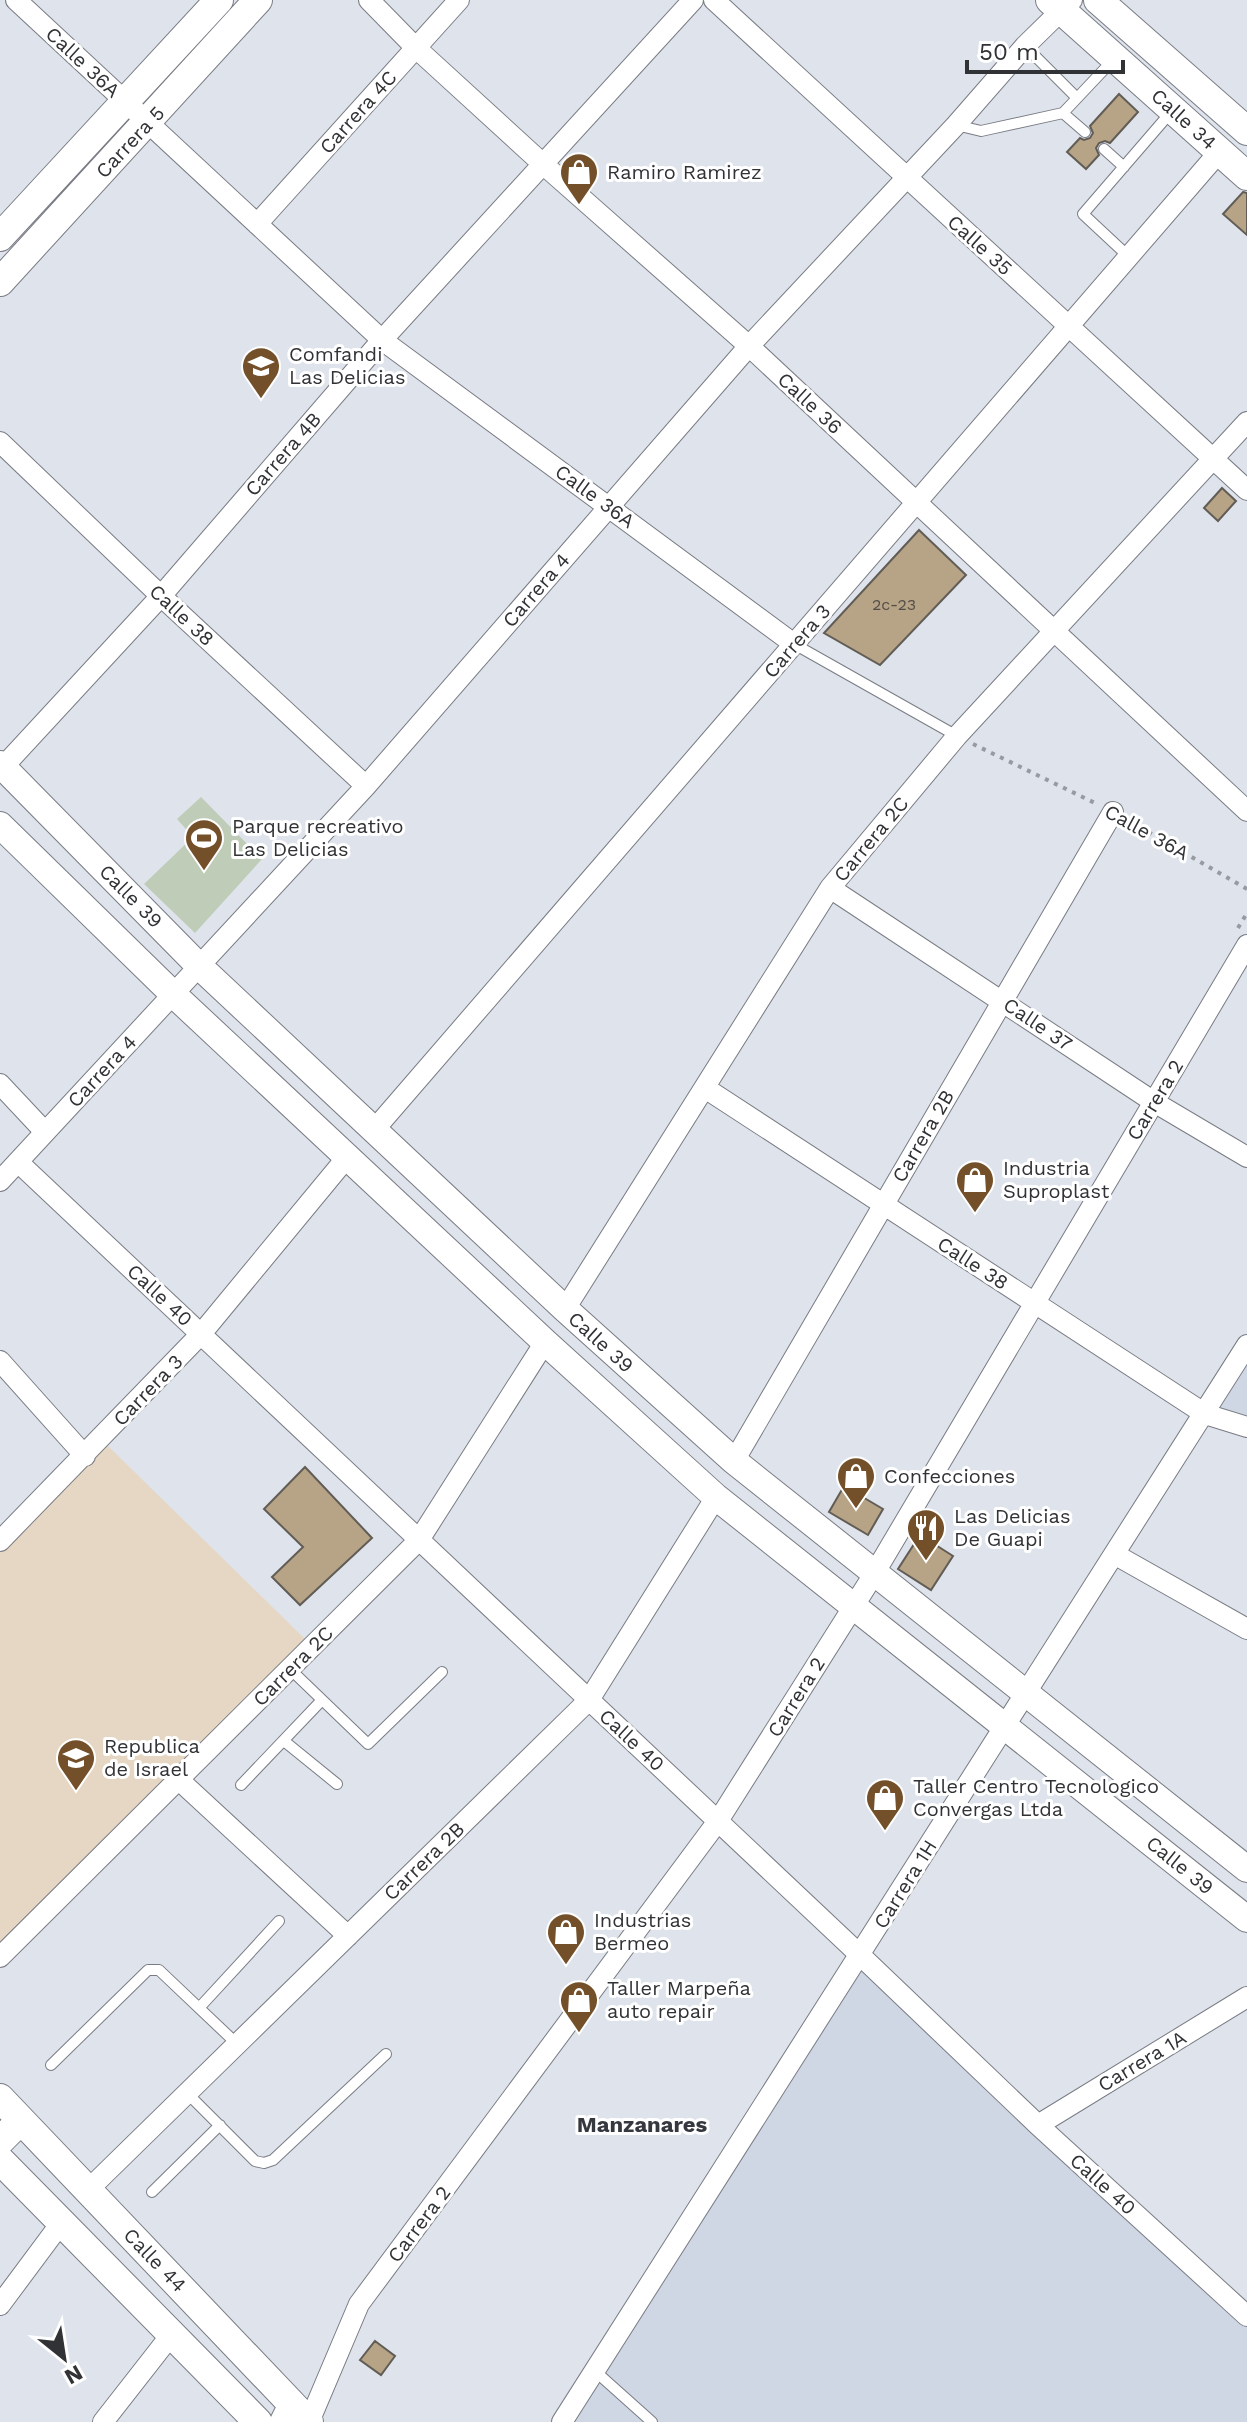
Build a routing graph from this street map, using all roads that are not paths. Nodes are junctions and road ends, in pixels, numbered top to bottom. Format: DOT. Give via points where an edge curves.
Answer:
graph roads {
  1 [pos="16,0"];
  2 [pos="219,0"];
  3 [pos="258,0"];
  4 [pos="369,0"];
  5 [pos="459,0"];
  6 [pos="693,0"];
  7 [pos="714,0"];
  8 [pos="1098,0"];
  9 [pos="1061,3"];
  10 [pos="1025,46"];
  11 [pos="416,48"];
  12 [pos="1109,64"];
  13 [pos="1077,98"];
  14 [pos="125,102"];
  15 [pos="1063,113"];
  16 [pos="1169,115"];
  17 [pos="148,123"];
  18 [pos="956,125"];
  19 [pos="1247,131"];
  20 [pos="1085,132"];
  21 [pos="1104,149"];
  22 [pos="1220,151"];
  23 [pos="544,165"];
  24 [pos="1124,167"];
  25 [pos="1247,176"];
  26 [pos="906,177"];
  27 [pos="257,224"];
  28 [pos="0,237"];
  29 [pos="1129,257"];
  30 [pos="0,282"];
  31 [pos="1069,327"];
  32 [pos="382,340"];
  33 [pos="749,346"];
  34 [pos="1247,422"];
  35 [pos="0,442"];
  36 [pos="1213,459"];
  37 [pos="1247,490"];
  38 [pos="917,503"];
  39 [pos="609,506"];
  40 [pos="161,596"];
  41 [pos="1053,632"];
  42 [pos="794,644"];
  43 [pos="957,736"];
  44 [pos="1,766"];
  45 [pos="366,786"];
  46 [pos="1247,811"];
  47 [pos="1113,812"];
  48 [pos="0,825"];
  49 [pos="830,888"];
  50 [pos="1239,942"];
  51 [pos="199,966"];
  52 [pos="173,994"];
  53 [pos="1002,1000"];
  54 [pos="0,1084"];
  55 [pos="705,1088"];
  56 [pos="1154,1102"];
  57 [pos="374,1130"];
  58 [pos="45,1132"];
  59 [pos="348,1156"];
  60 [pos="1247,1157"];
  61 [pos="18,1162"];
  62 [pos="0,1181"];
  63 [pos="884,1205"];
  64 [pos="1035,1303"];
  65 [pos="565,1309"];
  66 [pos="201,1334"];
  67 [pos="545,1342"];
  68 [pos="1247,1345"];
  69 [pos="3,1369"];
  70 [pos="1205,1414"];
  71 [pos="1247,1427"];
  72 [pos="85,1456"];
  73 [pos="734,1461"];
  74 [pos="716,1497"];
  75 [pos="419,1540"];
  76 [pos="0,1541"];
  77 [pos="1114,1554"];
  78 [pos="874,1574"];
  79 [pos="854,1606"];
  80 [pos="1247,1629"];
  81 [pos="290,1669"];
  82 [pos="442,1672"];
  83 [pos="1026,1694"];
  84 [pos="322,1700"];
  85 [pos="589,1700"];
  86 [pos="1006,1726"];
  87 [pos="284,1741"];
  88 [pos="179,1780"];
  89 [pos="337,1784"];
  90 [pos="241,1785"];
  91 [pos="718,1821"];
  92 [pos="1247,1869"];
  93 [pos="1247,1919"];
  94 [pos="279,1921"];
  95 [pos="348,1936"];
  96 [pos="860,1955"];
  97 [pos="0,1957"];
  98 [pos="1247,1997"];
  99 [pos="199,2008"];
  100 [pos="237,2044"];
  101 [pos="386,2054"];
  102 [pos="51,2065"];
  103 [pos="187,2093"];
  104 [pos="0,2098"];
  105 [pos="21,2120"];
  106 [pos="220,2125"];
  107 [pos="1038,2125"];
  108 [pos="0,2141"];
  109 [pos="0,2160"];
  110 [pos="88,2190"];
  111 [pos="152,2192"];
  112 [pos="61,2223"];
  113 [pos="0,2305"];
  114 [pos="1247,2316"];
  115 [pos="171,2335"];
  116 [pos="595,2371"];
  117 [pos="301,2418"];
  118 [pos="103,2422"];
  119 [pos="258,2422"];
  120 [pos="562,2422"];
  121 [pos="652,2422"];
  1 -- 14 [label="street, Calle 36A"];
  2 -- 14 [label="main road, Carrera 5"];
  3 -- 17 [label="main road, Carrera 5"];
  4 -- 11 [label="street, Calle 36"];
  5 -- 11 [label="street, Carrera 4C"];
  6 -- 23 [label="street, Carrera 4B"];
  7 -- 26 [label="street, Calle 35"];
  8 -- 19 [label="main road, Calle 34"];
  9 -- 10 [label="street, Carrera 4"];
  9 -- 12 [label="main road, Calle 34"];
  10 -- 13 [label="lane"];
  10 -- 18 [label="street, Carrera 4"];
  11 -- 23 [label="street, Calle 36"];
  11 -- 27 [label="street, Carrera 4C"];
  12 -- 13 [label="lane"];
  12 -- 16 [label="main road, Calle 34"];
  13 -- 15 [label="lane"];
  14 -- 17 [label="street, Calle 36A"];
  14 -- 28 [label="main road, Carrera 5"];
  15 -- 18 [label="lane" via="981,131"];
  15 -- 20 [label="lane"];
  16 -- 22 [label="main road, Calle 34"];
  16 -- 24 [label="lane"];
  17 -- 27 [label="street, Calle 36A"];
  17 -- 30 [label="main road, Carrera 5"];
  18 -- 26 [label="street, Carrera 4"];
  21 -- 24 [label="lane"];
  22 -- 25 [label="main road, Calle 34"];
  22 -- 29 [label="street, Carrera 3"];
  23 -- 32 [label="street, Carrera 4B"];
  23 -- 33 [label="street, Calle 36"];
  24 -- 29 [label="lane" via="1083,214"];
  26 -- 31 [label="street, Calle 35"];
  26 -- 33 [label="street, Carrera 4"];
  27 -- 32 [label="street, Calle 36A"];
  29 -- 31 [label="street, Carrera 3"];
  31 -- 36 [label="street, Calle 35"];
  31 -- 38 [label="street, Carrera 3"];
  32 -- 39 [label="street, Calle 36A"];
  32 -- 40 [label="street, Carrera 4B"];
  33 -- 38 [label="street, Calle 36"];
  33 -- 39 [label="street, Carrera 4"];
  34 -- 36 [label="street, Carrera 2C"];
  35 -- 40 [label="street, Calle 38"];
  36 -- 37 [label="street, Calle 35"];
  36 -- 41 [label="street, Carrera 2C"];
  38 -- 41 [label="street, Calle 36"];
  38 -- 42 [label="street, Carrera 3"];
  39 -- 42 [label="street, Calle 36A"];
  39 -- 45 [label="street, Carrera 4"];
  40 -- 44 [label="street, Carrera 4B"];
  40 -- 45 [label="street, Calle 38"];
  41 -- 43 [label="street, Carrera 2C"];
  41 -- 46 [label="street, Calle 36"];
  42 -- 43 [label="lane, Calle 36A"];
  42 -- 57 [label="street, Carrera 3"];
  43 -- 49 [label="street, Carrera 2C"];
  44 -- 51 [label="street, Calle 39"];
  45 -- 51 [label="street, Carrera 4"];
  47 -- 53 [label="street, Carrera 2B"];
  48 -- 52 [label="street, Calle 39"];
  49 -- 53 [label="street, Calle 37"];
  49 -- 55 [label="street, Carrera 2C"];
  50 -- 56 [label="street, Carrera 2"];
  51 -- 52 [label="street, Carrera 4"];
  51 -- 57 [label="street, Calle 39"];
  52 -- 58 [label="street, Carrera 4"];
  52 -- 59 [label="street, Calle 39"];
  53 -- 56 [label="street, Calle 37"];
  53 -- 63 [label="street, Carrera 2B"];
  54 -- 58 [label="street"];
  55 -- 63 [label="street, Calle 38"];
  55 -- 65 [label="street, Carrera 2C"];
  56 -- 60 [label="street, Calle 37"];
  56 -- 64 [label="street, Carrera 2"];
  57 -- 65 [label="street, Calle 39"];
  58 -- 61 [label="street, Carrera 4"];
  59 -- 66 [label="street, Carrera 3"];
  59 -- 67 [label="street, Calle 39"];
  61 -- 62 [label="street, Carrera 4"];
  61 -- 66 [label="street, Calle 40"];
  63 -- 64 [label="street, Calle 38"];
  63 -- 73 [label="street, Carrera 2B"];
  64 -- 70 [label="street, Calle 38"];
  64 -- 78 [label="street, Carrera 2"];
  65 -- 73 [label="street, Calle 39"];
  66 -- 72 [label="street, Carrera 3"];
  66 -- 75 [label="street, Calle 40"];
  67 -- 74 [label="street, Calle 39"];
  67 -- 75 [label="street, Carrera 2C"];
  68 -- 70 [label="street, Carrera 1H"];
  69 -- 72 [label="street"];
  70 -- 71 [label="street, Calle 38"];
  70 -- 77 [label="street, Carrera 1H"];
  72 -- 76 [label="street, Carrera 3"];
  73 -- 78 [label="street, Calle 39"];
  74 -- 79 [label="street, Calle 39"];
  74 -- 85 [label="street, Carrera 2B"];
  75 -- 81 [label="street, Carrera 2C"];
  75 -- 85 [label="street, Calle 40"];
  77 -- 80 [label="street"];
  77 -- 83 [label="street, Carrera 1H"];
  78 -- 79 [label="street, Carrera 2"];
  78 -- 83 [label="street, Calle 39"];
  79 -- 86 [label="street, Calle 39"];
  79 -- 91 [label="street, Carrera 2"];
  81 -- 84 [label="lane"];
  81 -- 88 [label="street, Carrera 2C"];
  82 -- 84 [label="lane" via="368,1744"];
  83 -- 86 [label="street, Carrera 1H"];
  83 -- 92 [label="street, Calle 39"];
  84 -- 87 [label="lane"];
  85 -- 91 [label="street, Calle 40"];
  85 -- 95 [label="street, Carrera 2B"];
  86 -- 93 [label="street, Calle 39"];
  86 -- 96 [label="street, Carrera 1H"];
  87 -- 89 [label="lane"];
  87 -- 90 [label="lane"];
  88 -- 95 [label="street"];
  88 -- 97 [label="street, Carrera 2C"];
  91 -- 96 [label="street, Calle 40"];
  91 -- 117 [label="street, Carrera 2" via="359,2304"];
  94 -- 99 [label="lane"];
  95 -- 100 [label="street, Carrera 2B"];
  96 -- 107 [label="street, Calle 40"];
  96 -- 116 [label="street, Carrera 1H"];
  98 -- 107 [label="street, Carrera 1A"];
  99 -- 100 [label="lane"];
  99 -- 102 [label="lane" via="159,1970 148,1970"];
  100 -- 103 [label="street, Carrera 2B"];
  101 -- 106 [label="lane" via="273,2160 255,2161"];
  103 -- 106 [label="lane"];
  103 -- 110 [label="street, Carrera 2B"];
  104 -- 105 [label="main road, Calle 44"];
  105 -- 108 [label="main road"];
  105 -- 110 [label="main road, Calle 44"];
  106 -- 111 [label="lane"];
  107 -- 114 [label="street, Calle 40"];
  109 -- 112 [label="main road, Calle 44"];
  110 -- 117 [label="main road, Calle 44"];
  112 -- 113 [label="street"];
  112 -- 115 [label="main road, Calle 44"];
  115 -- 118 [label="street"];
  115 -- 119 [label="main road, Calle 44"];
  116 -- 120 [label="street, Carrera 1H"];
  116 -- 121 [label="lane"];
}
